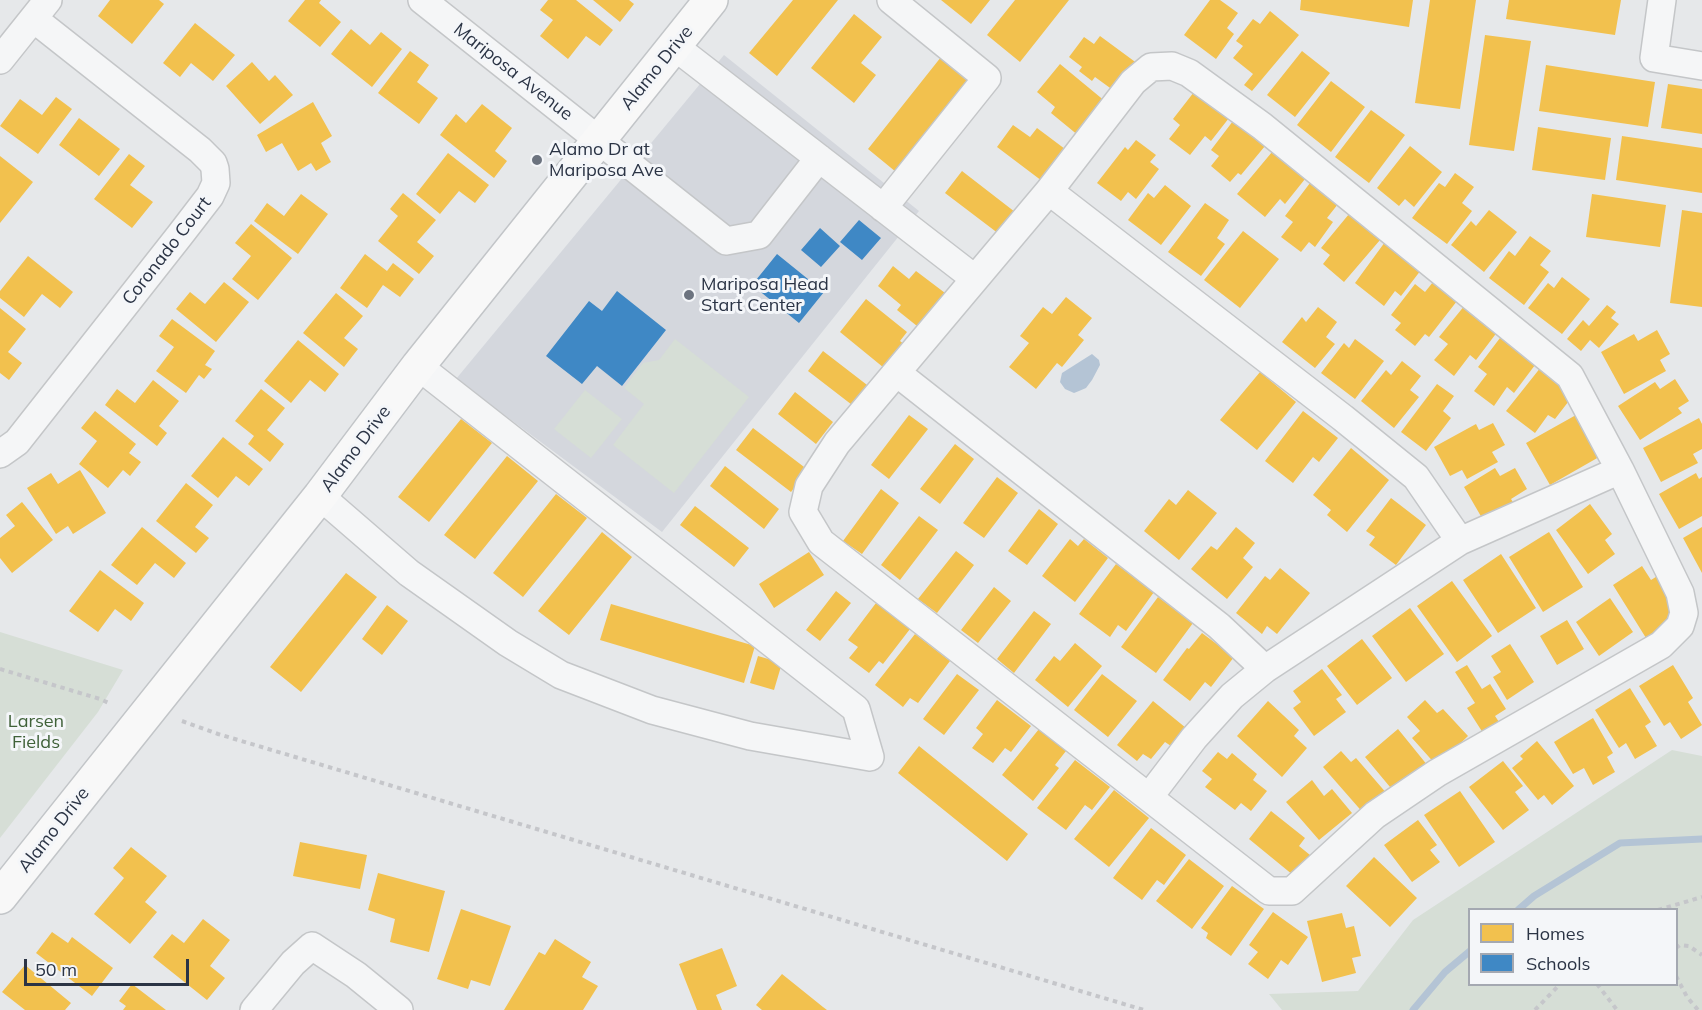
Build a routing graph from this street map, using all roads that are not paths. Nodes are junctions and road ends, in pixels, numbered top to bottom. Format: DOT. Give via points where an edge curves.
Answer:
graph roads {
  1 [pos="422,0"];
  2 [pos="711,0"];
  3 [pos="891,0"];
  4 [pos="1662,0"];
  5 [pos="41,9"];
  6 [pos="674,46"];
  7 [pos="0,60"];
  8 [pos="1702,66"];
  9 [pos="599,140"];
  10 [pos="819,158"];
  11 [pos="1049,191"];
  12 [pos="883,208"];
  13 [pos="974,278"];
  14 [pos="418,366"];
  15 [pos="897,373"];
  16 [pos="0,454"];
  17 [pos="1620,470"];
  18 [pos="320,496"];
  19 [pos="1460,541"];
  20 [pos="1265,669"];
  21 [pos="1149,797"];
  22 [pos="0,897"];
  23 [pos="254,1010"];
  24 [pos="399,1010"];
  1 -- 9 [label="street, Mariposa Avenue"];
  2 -- 6 [label="main road, Alamo Drive"];
  3 -- 12 [label="street" via="987,78"];
  4 -- 8 [label="street" via="1654,58"];
  5 -- 7 [label="street"];
  5 -- 16 [label="street, Coronado Court" via="200,150 213,163 216,183 210,196 17,442"];
  6 -- 9 [label="main road, Alamo Drive"];
  6 -- 10 [label="street"];
  9 -- 10 [label="street, Mariposa Avenue" via="726,241 759,235"];
  9 -- 14 [label="main road, Alamo Drive"];
  10 -- 12 [label="street"];
  11 -- 13 [label="street"];
  11 -- 17 [label="street" via="1133,82 1151,67 1172,66 1189,73 1262,126 1570,376"];
  11 -- 19 [label="street" via="1416,477"];
  12 -- 13 [label="street"];
  13 -- 15 [label="street"];
  14 -- 18 [label="main road, Alamo Drive"];
  14 -- 18 [label="street" via="856,709 870,757 750,736 652,710 561,675 409,573"];
  15 -- 20 [label="street" via="1219,626"];
  15 -- 21 [label="street" via="837,443 809,486 803,512 821,542"];
  17 -- 19 [label="street"];
  17 -- 21 [label="street" via="1680,593 1684,613 1680,626 1661,645 1437,772 1375,815 1292,891 1269,891"];
  18 -- 22 [label="main road, Alamo Drive"];
  19 -- 20 [label="street"];
  20 -- 21 [label="street" via="1232,696"];
  23 -- 24 [label="street" via="312,946"];
}
